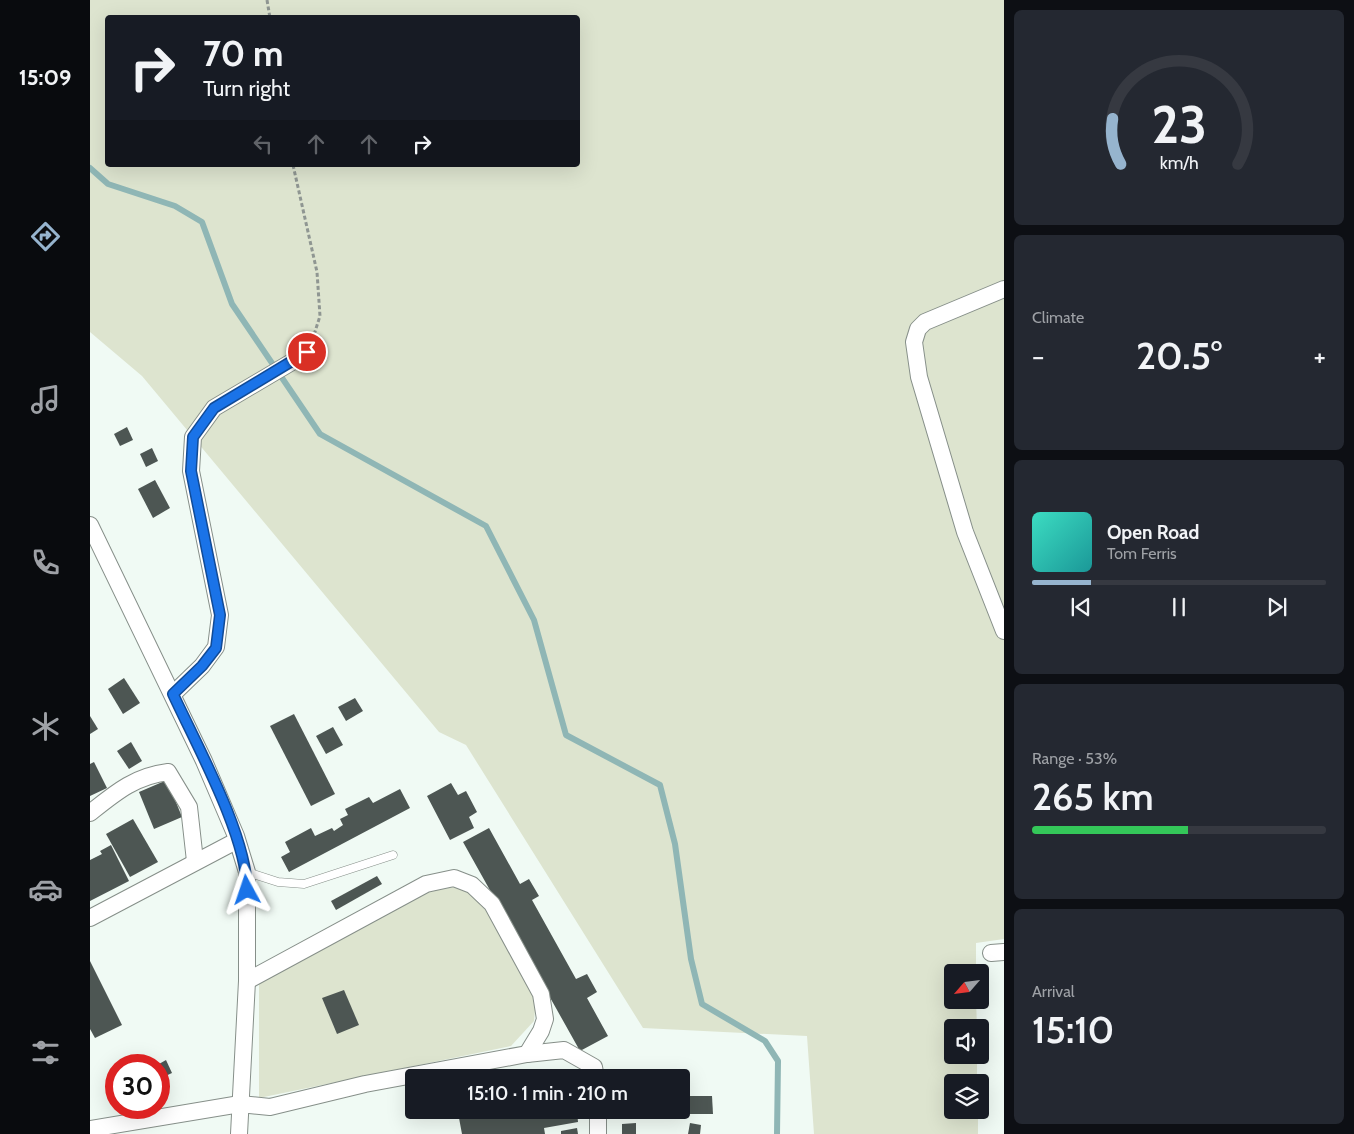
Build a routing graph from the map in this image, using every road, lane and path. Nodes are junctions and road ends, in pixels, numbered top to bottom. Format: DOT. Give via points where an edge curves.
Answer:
graph roads {
  1 [pos="267,0"];
  2 [pos="270,15"];
  3 [pos="293,167"];
  4 [pos="1004,289"];
  5 [pos="307,352"];
  6 [pos="90,526"];
  7 [pos="1004,631"];
  8 [pos="173,694"];
  9 [pos="90,813"];
  10 [pos="236,841"];
  11 [pos="393,855"];
  12 [pos="194,861"];
  13 [pos="247,872"];
  14 [pos="90,918"];
  15 [pos="247,981"];
  16 [pos="527,1054"];
  17 [pos="594,1069"];
  18 [pos="240,1104"];
  19 [pos="598,1119"];
  20 [pos="90,1130"];
  21 [pos="97,1134"];
  22 [pos="239,1134"];
  23 [pos="598,1134"];
  1 -- 2 [label="path"];
  3 -- 5 [label="path" via="317,272 320,316"];
  4 -- 7 [label="street" via="925,322 918,329 914,342 919,377 965,532"];
  5 -- 8 [label="street" via="214,408 193,437 191,471 220,615 216,648"];
  6 -- 8 [label="street"];
  8 -- 10 [label="street"];
  9 -- 12 [label="street" via="120,789 148,774 168,772 189,807"];
  10 -- 12 [label="street"];
  10 -- 13 [label="street"];
  11 -- 13 [label="lane" via="304,884 278,882"];
  12 -- 14 [label="street"];
  13 -- 15 [label="street"];
  15 -- 16 [label="street" via="426,884 454,878 472,886 492,904 540,994 544,1018 541,1032"];
  15 -- 18 [label="street"];
  16 -- 17 [label="street" via="564,1050"];
  16 -- 18 [label="street" via="365,1084 270,1106"];
  18 -- 20 [label="street"];
  18 -- 22 [label="street"];
  19 -- 23 [label="street"];
  20 -- 21 [label="street"];
}
